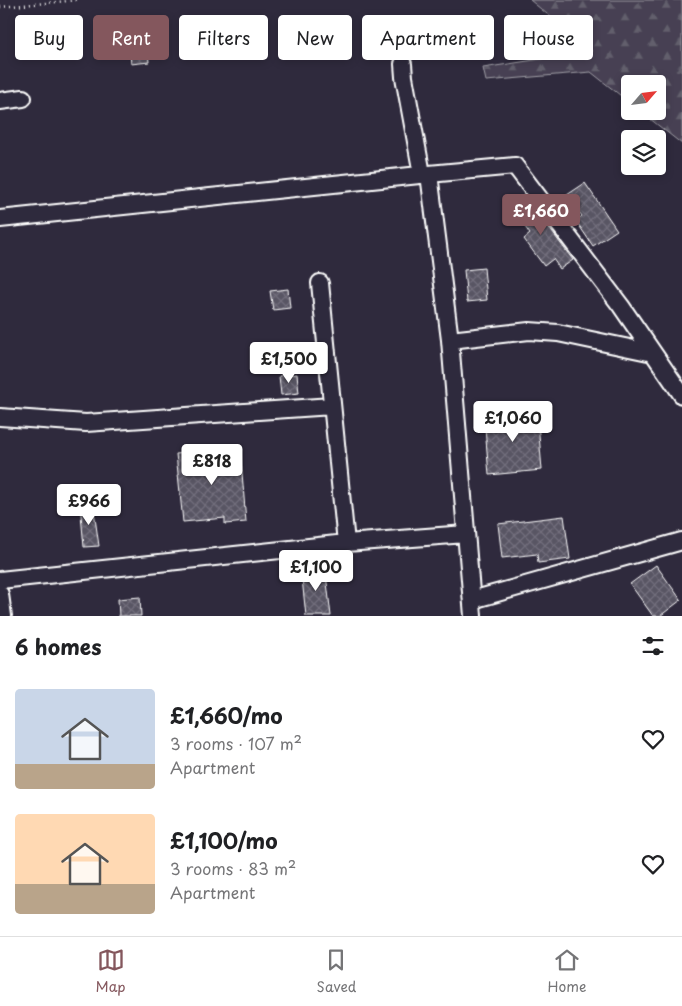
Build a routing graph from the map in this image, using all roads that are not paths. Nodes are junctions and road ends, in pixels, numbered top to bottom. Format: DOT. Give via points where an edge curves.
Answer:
graph roads {
  1 [pos="403,64"];
  2 [pos="23,98"];
  3 [pos="0,101"];
  4 [pos="425,174"];
  5 [pos="0,219"];
  6 [pos="320,283"];
  7 [pos="450,340"];
  8 [pos="652,353"];
  9 [pos="682,395"];
  10 [pos="332,406"];
  11 [pos="0,417"];
  12 [pos="466,534"];
  13 [pos="682,540"];
  14 [pos="346,543"];
  15 [pos="0,580"];
  16 [pos="0,594"];
  17 [pos="472,608"];
  18 [pos="2,616"];
  1 -- 4 [label="lane"];
  2 -- 3 [label="lane"];
  4 -- 5 [label="lane"];
  4 -- 7 [label="lane"];
  4 -- 8 [label="lane" via="515,166 621,306"];
  6 -- 10 [label="lane"];
  7 -- 8 [label="lane" via="528,331 558,333"];
  7 -- 12 [label="lane"];
  8 -- 9 [label="lane"];
  10 -- 11 [label="lane" via="86,423"];
  10 -- 14 [label="lane"];
  12 -- 14 [label="lane"];
  12 -- 17 [label="lane"];
  13 -- 17 [label="lane"];
  14 -- 15 [label="lane"];
  16 -- 18 [label="lane"];
}
